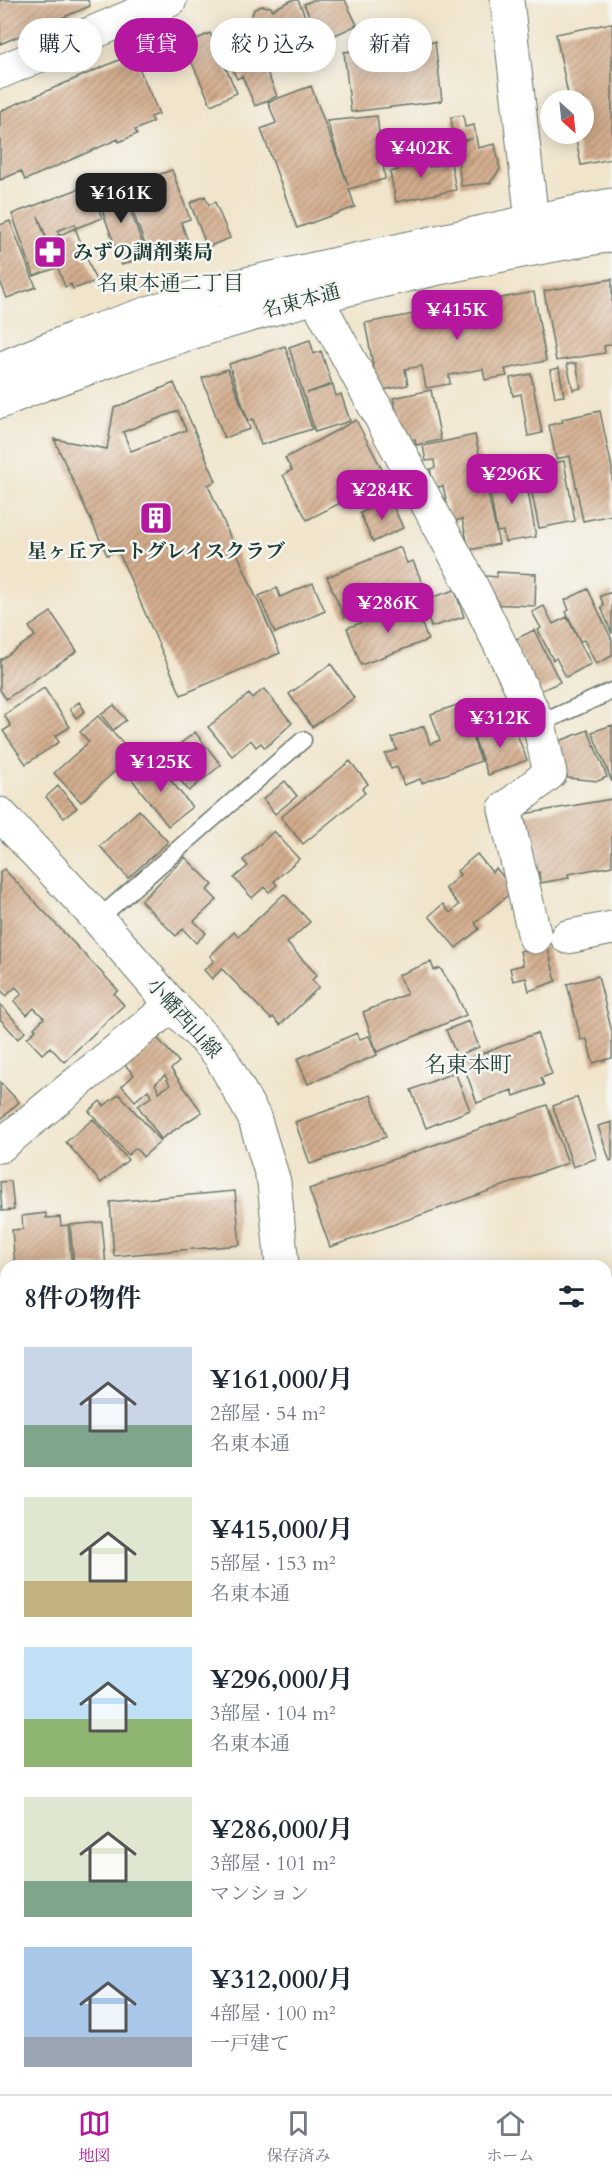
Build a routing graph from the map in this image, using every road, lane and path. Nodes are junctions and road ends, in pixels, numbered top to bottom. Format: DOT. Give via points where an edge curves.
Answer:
graph roads {
  1 [pos="507,0"];
  2 [pos="167,1"];
  3 [pos="0,72"];
  4 [pos="612,205"];
  5 [pos="531,235"];
  6 [pos="612,235"];
  7 [pos="315,296"];
  8 [pos="0,369"];
  9 [pos="0,402"];
  10 [pos="612,691"];
  11 [pos="539,724"];
  12 [pos="303,740"];
  13 [pos="0,814"];
  14 [pos="99,919"];
  15 [pos="612,928"];
  16 [pos="172,1005"];
  17 [pos="0,1146"];
  18 [pos="281,1260"];
  1 -- 5 [label="street"];
  2 -- 3 [label="street"];
  4 -- 5 [label="street, 名東本通"];
  5 -- 6 [label="street, 名東本通"];
  5 -- 7 [label="street, 名東本通"];
  5 -- 8 [label="street, 名東本通" via="214,291"];
  7 -- 9 [label="street, 名東本通" via="172,338"];
  7 -- 11 [label="street" via="465,573"];
  10 -- 11 [label="lane"];
  11 -- 15 [label="street" via="550,773 505,809 551,937"];
  12 -- 14 [label="lane"];
  13 -- 14 [label="street, 小幡西山線"];
  14 -- 16 [label="street, 小幡西山線"];
  16 -- 17 [label="street"];
  16 -- 18 [label="street, 小幡西山線" via="219,1054 254,1117 274,1182"];
}
